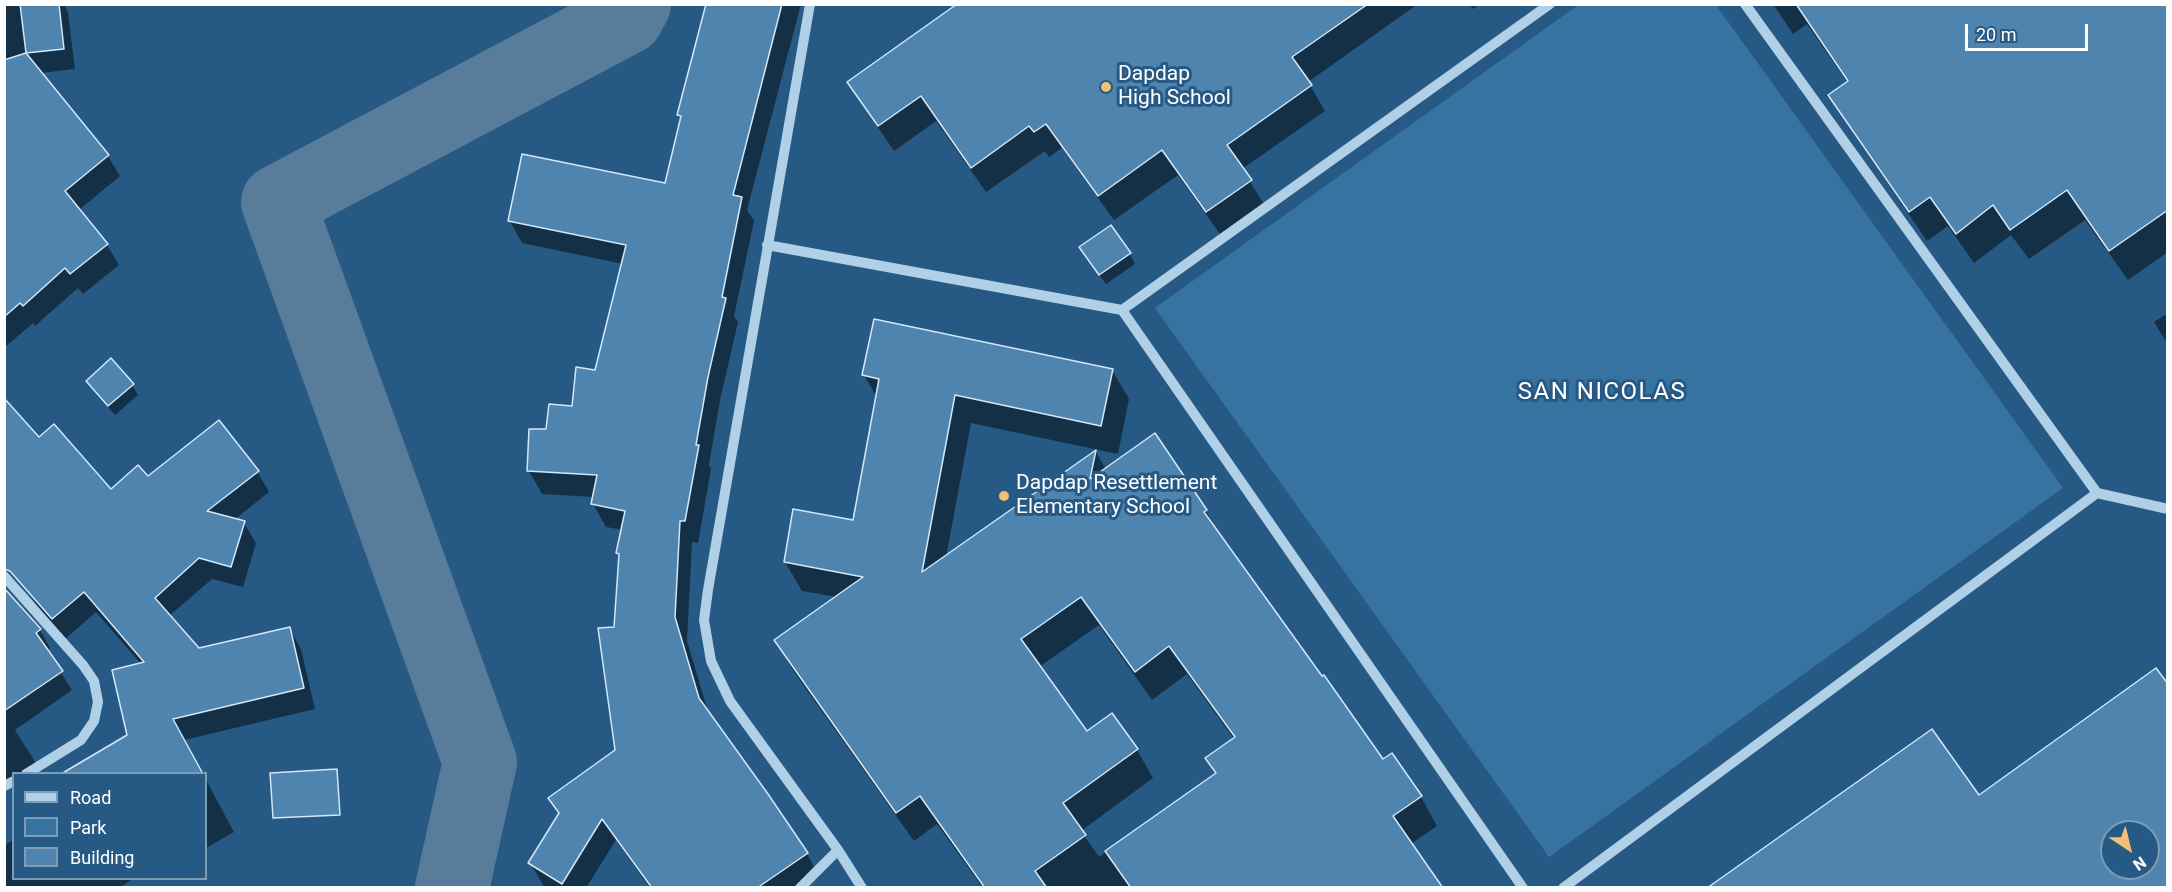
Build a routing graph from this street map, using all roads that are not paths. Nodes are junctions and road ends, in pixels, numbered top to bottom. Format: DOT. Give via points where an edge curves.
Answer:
graph roads {
  1 [pos="810,4"];
  2 [pos="1550,4"];
  3 [pos="1745,4"];
  4 [pos="767,245"];
  5 [pos="1122,310"];
  6 [pos="2097,493"];
  7 [pos="2168,509"];
  8 [pos="4,576"];
  9 [pos="29,772"];
  10 [pos="838,850"];
  11 [pos="800,888"];
  12 [pos="862,888"];
  13 [pos="1523,888"];
  14 [pos="1563,888"];
  1 -- 4 [label="street"];
  2 -- 5 [label="street"];
  3 -- 6 [label="street"];
  4 -- 5 [label="street"];
  4 -- 10 [label="street" via="704,620 711,661 730,701"];
  5 -- 13 [label="street"];
  6 -- 7 [label="street"];
  6 -- 14 [label="street"];
  8 -- 9 [label="street" via="83,666 94,681 98,702 94,721 81,740"];
  10 -- 11 [label="street"];
  10 -- 12 [label="street"];
}
